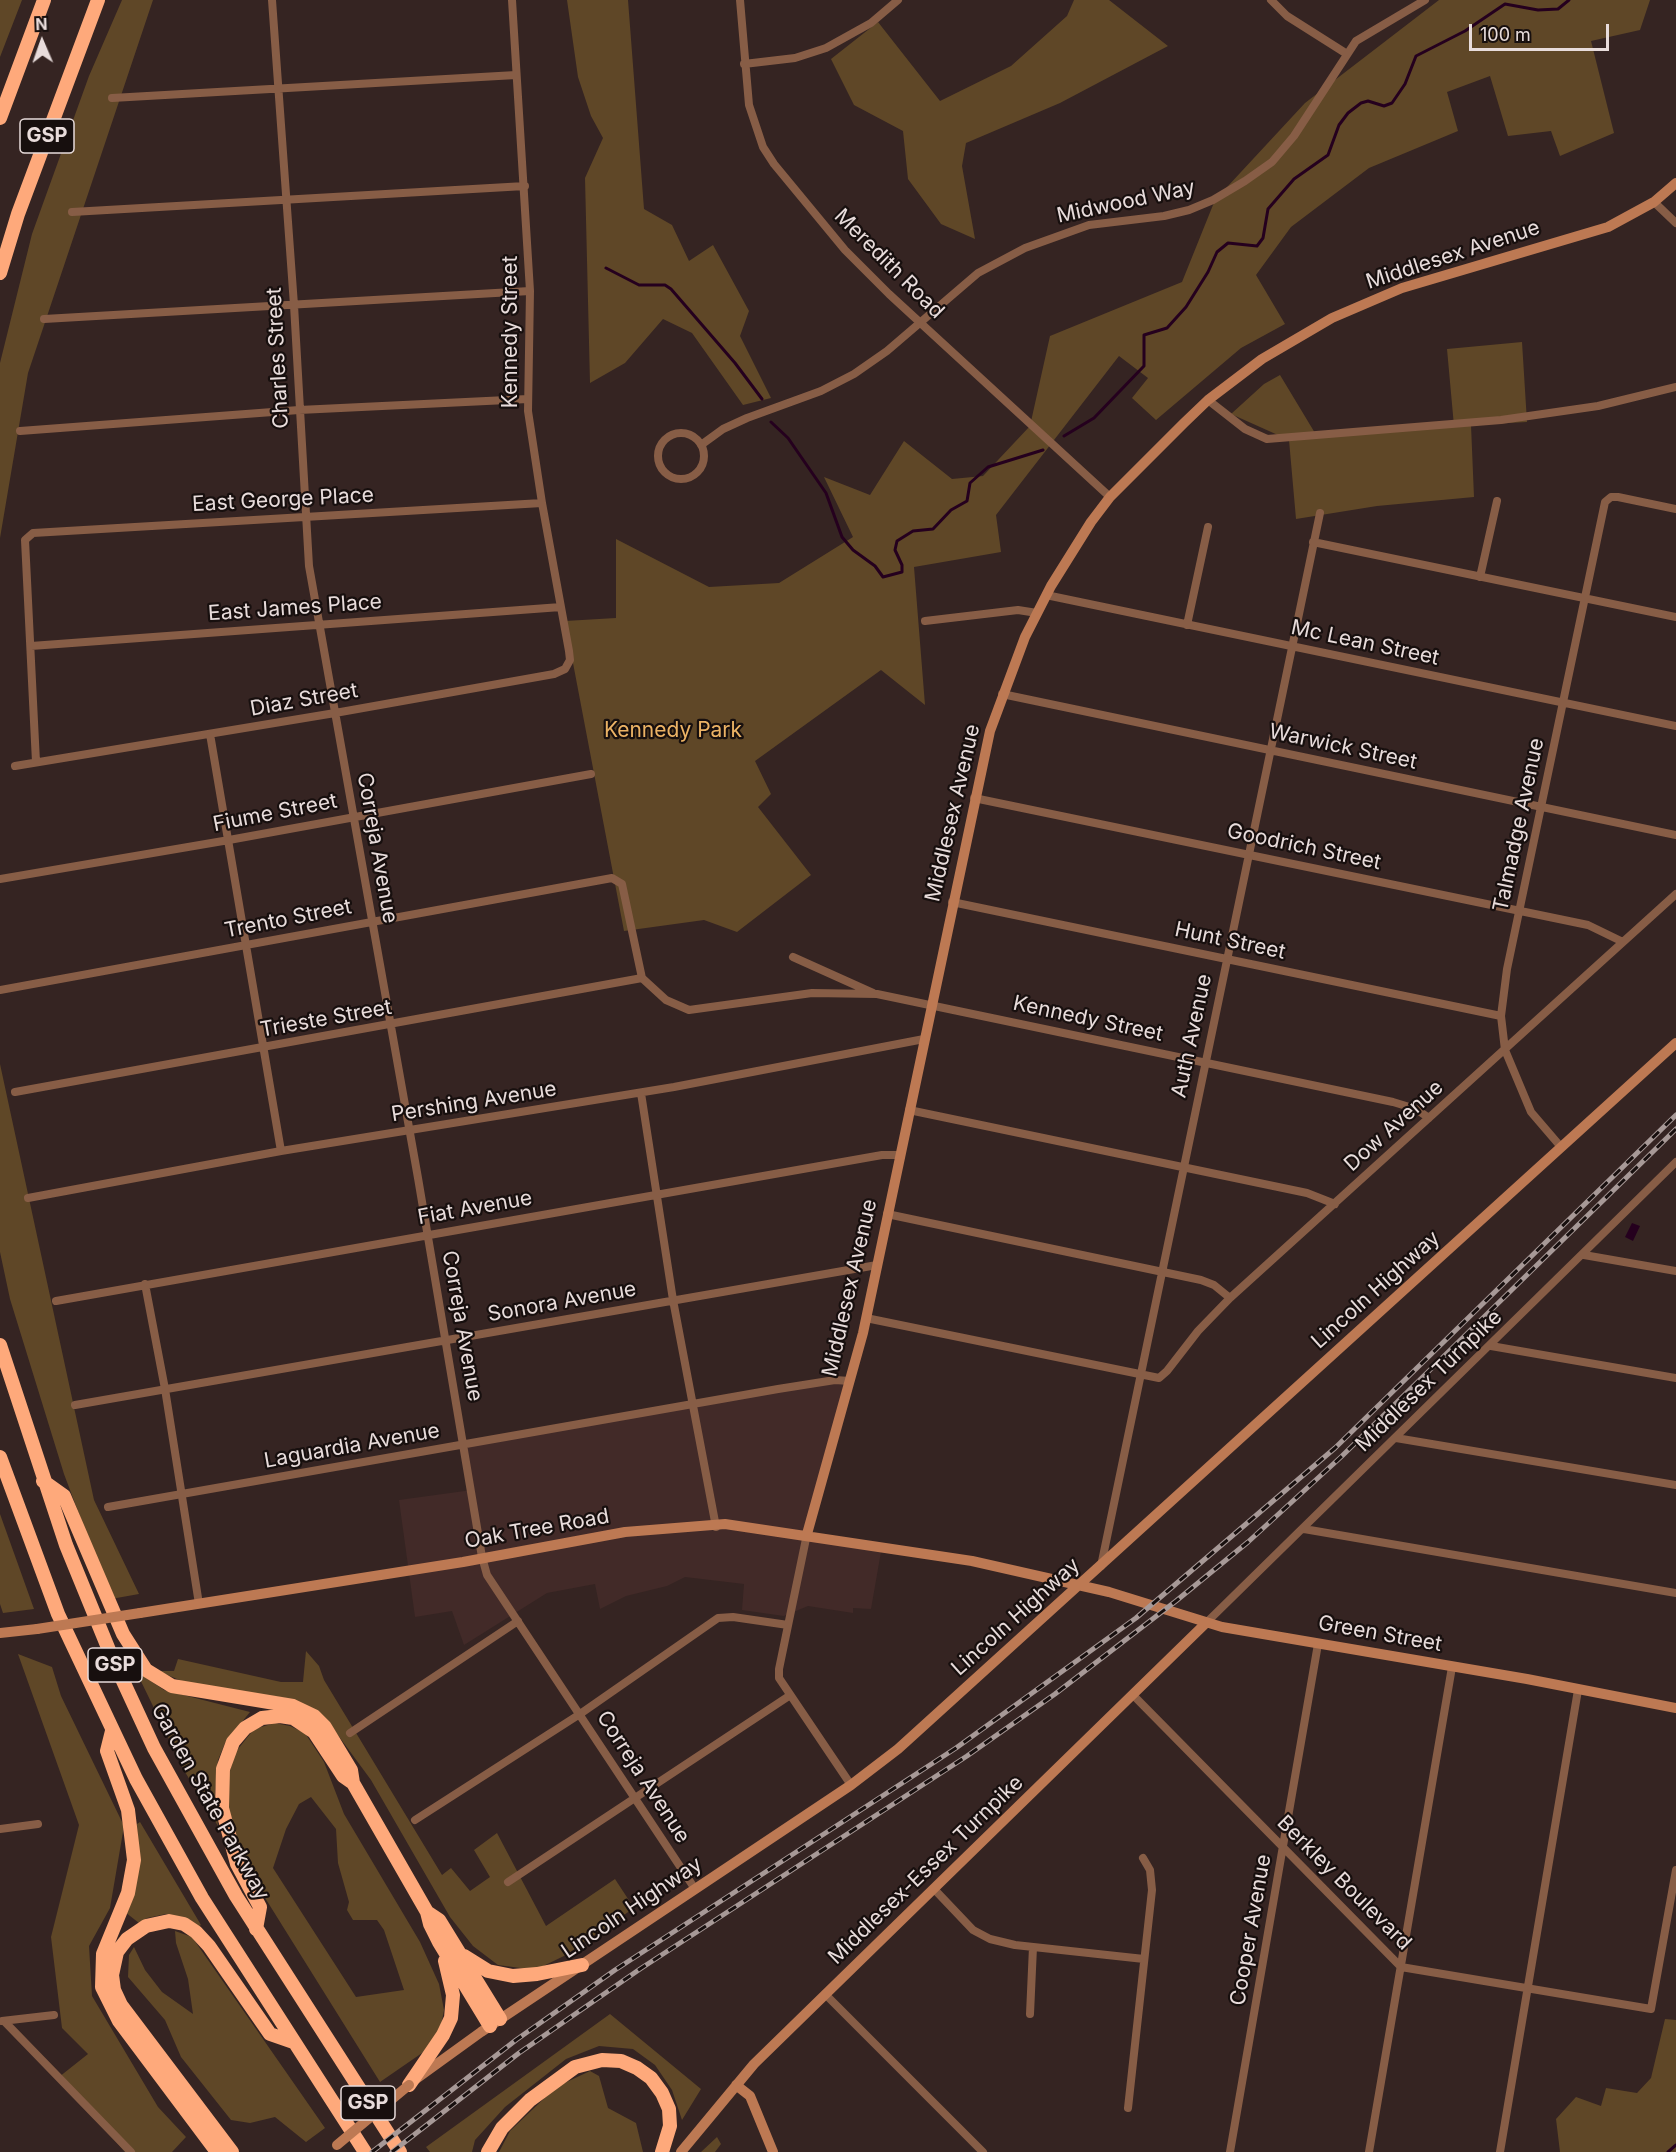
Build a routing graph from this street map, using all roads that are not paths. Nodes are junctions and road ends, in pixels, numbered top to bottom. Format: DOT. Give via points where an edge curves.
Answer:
graph roads {
  1 [pos="44,0"];
  2 [pos="98,0"];
  3 [pos="272,0"];
  4 [pos="512,0"];
  5 [pos="740,0"];
  6 [pos="898,0"];
  7 [pos="1271,0"];
  8 [pos="1425,0"];
  9 [pos="1347,54"];
  10 [pos="744,64"];
  11 [pos="516,75"];
  12 [pos="278,88"];
  13 [pos="4,95"];
  14 [pos="112,98"];
  15 [pos="0,118"];
  16 [pos="1676,183"];
  17 [pos="525,186"];
  18 [pos="286,202"];
  19 [pos="1654,202"];
  20 [pos="72,212"];
  21 [pos="1676,223"];
  22 [pos="0,273"];
  23 [pos="530,291"];
  24 [pos="294,305"];
  25 [pos="44,320"];
  26 [pos="919,322"];
  27 [pos="1676,387"];
  28 [pos="528,399"];
  29 [pos="1208,400"];
  30 [pos="299,410"];
  31 [pos="20,431"];
  32 [pos="701,445"];
  33 [pos="1110,497"];
  34 [pos="1497,501"];
  35 [pos="542,503"];
  36 [pos="1676,509"];
  37 [pos="1320,513"];
  38 [pos="305,517"];
  39 [pos="1208,527"];
  40 [pos="1313,542"];
  41 [pos="1480,577"];
  42 [pos="1046,595"];
  43 [pos="1584,598"];
  44 [pos="561,607"];
  45 [pos="1037,613"];
  46 [pos="1676,617"];
  47 [pos="925,621"];
  48 [pos="317,624"];
  49 [pos="1187,625"];
  50 [pos="31,646"];
  51 [pos="1292,646"];
  52 [pos="570,660"];
  53 [pos="1002,694"];
  54 [pos="1563,702"];
  55 [pos="335,713"];
  56 [pos="1676,726"];
  57 [pos="210,734"];
  58 [pos="1270,750"];
  59 [pos="36,762"];
  60 [pos="15,766"];
  61 [pos="591,774"];
  62 [pos="974,798"];
  63 [pos="1541,806"];
  64 [pos="354,816"];
  65 [pos="1676,835"];
  66 [pos="229,840"];
  67 [pos="1248,854"];
  68 [pos="0,879"];
  69 [pos="1676,894"];
  70 [pos="952,902"];
  71 [pos="1519,911"];
  72 [pos="371,921"];
  73 [pos="1623,942"];
  74 [pos="247,947"];
  75 [pos="793,957"];
  76 [pos="1227,958"];
  77 [pos="642,978"];
  78 [pos="0,990"];
  79 [pos="877,994"];
  80 [pos="932,1005"];
  81 [pos="1501,1016"];
  82 [pos="391,1026"];
  83 [pos="924,1039"];
  84 [pos="1676,1043"];
  85 [pos="264,1048"];
  86 [pos="1505,1050"];
  87 [pos="1205,1062"];
  88 [pos="15,1092"];
  89 [pos="641,1093"];
  90 [pos="909,1110"];
  91 [pos="1429,1118"];
  92 [pos="409,1130"];
  93 [pos="1561,1147"];
  94 [pos="281,1151"];
  95 [pos="900,1155"];
  96 [pos="1676,1162"];
  97 [pos="1184,1167"];
  98 [pos="657,1195"];
  99 [pos="28,1198"];
  100 [pos="1335,1204"];
  101 [pos="887,1214"];
  102 [pos="427,1235"];
  103 [pos="1584,1254"];
  104 [pos="877,1265"];
  105 [pos="1676,1270"];
  106 [pos="1162,1271"];
  107 [pos="145,1284"];
  108 [pos="1230,1298"];
  109 [pos="674,1300"];
  110 [pos="56,1301"];
  111 [pos="866,1318"];
  112 [pos="446,1341"];
  113 [pos="0,1345"];
  114 [pos="1491,1346"];
  115 [pos="1140,1376"];
  116 [pos="1676,1378"];
  117 [pos="850,1381"];
  118 [pos="165,1389"];
  119 [pos="693,1403"];
  120 [pos="75,1405"];
  121 [pos="1396,1438"];
  122 [pos="464,1445"];
  123 [pos="0,1457"];
  124 [pos="43,1481"];
  125 [pos="1676,1485"];
  126 [pos="182,1493"];
  127 [pos="108,1507"];
  128 [pos="716,1527"];
  129 [pos="1304,1529"];
  130 [pos="807,1534"];
  131 [pos="482,1557"];
  132 [pos="1101,1566"];
  133 [pos="1080,1585"];
  134 [pos="1676,1593"];
  135 [pos="199,1604"];
  136 [pos="518,1622"];
  137 [pos="1206,1623"];
  138 [pos="788,1625"];
  139 [pos="0,1633"];
  140 [pos="1318,1644"];
  141 [pos="1452,1667"];
  142 [pos="1578,1690"];
  143 [pos="789,1696"];
  144 [pos="1134,1696"];
  145 [pos="1676,1708"];
  146 [pos="580,1714"];
  147 [pos="112,1731"];
  148 [pos="350,1733"];
  149 [pos="353,1783"];
  150 [pos="850,1785"];
  151 [pos="636,1798"];
  152 [pos="415,1820"];
  153 [pos="38,1824"];
  154 [pos="0,1828"];
  155 [pos="1283,1848"];
  156 [pos="1143,1858"];
  157 [pos="1676,1870"];
  158 [pos="508,1882"];
  159 [pos="695,1889"];
  160 [pos="935,1890"];
  161 [pos="428,1911"];
  162 [pos="256,1929"];
  163 [pos="439,1942"];
  164 [pos="1033,1947"];
  165 [pos="458,1953"];
  166 [pos="1144,1959"];
  167 [pos="582,1965"];
  168 [pos="1401,1967"];
  169 [pos="1527,1989"];
  170 [pos="825,1994"];
  171 [pos="1029,2014"];
  172 [pos="54,2015"];
  173 [pos="2,2021"];
  174 [pos="495,2023"];
  175 [pos="293,2042"];
  176 [pos="409,2085"];
  177 [pos="736,2085"];
  178 [pos="1128,2108"];
  179 [pos="210,2124"];
  180 [pos="333,2148"];
  181 [pos="214,2149"];
  182 [pos="131,2152"];
  183 [pos="232,2152"];
  184 [pos="244,2152"];
  185 [pos="365,2152"];
  186 [pos="400,2152"];
  187 [pos="488,2152"];
  188 [pos="662,2152"];
  189 [pos="681,2152"];
  190 [pos="773,2152"];
  191 [pos="983,2152"];
  192 [pos="1230,2152"];
  193 [pos="1369,2152"];
  194 [pos="1500,2152"];
  1 -- 13 [label="highway, GSP"];
  2 -- 22 [label="highway, GSP" via="18,213"];
  3 -- 12 [label="street, Charles Street"];
  4 -- 11 [label="street, Kennedy Street"];
  5 -- 10 [label="street, Meredith Road"];
  6 -- 10 [label="street" via="871,23 826,48 795,58"];
  7 -- 9 [label="street" via="1287,16"];
  8 -- 9 [label="street, Midwood Way" via="1356,41"];
  9 -- 26 [label="street, Midwood Way" via="1294,136 1272,162 1245,181 1189,210 1089,225 1025,248 978,273"];
  10 -- 26 [label="street, Meredith Road" via="749,105 763,147 774,164 845,250"];
  11 -- 12 [label="street"];
  11 -- 17 [label="street, Kennedy Street"];
  12 -- 14 [label="street"];
  12 -- 18 [label="street, Charles Street"];
  13 -- 15 [label="highway, GSP"];
  16 -- 19 [label="street, Middlesex Avenue"];
  17 -- 18 [label="street"];
  17 -- 23 [label="street, Kennedy Street"];
  18 -- 20 [label="street"];
  18 -- 24 [label="street, Charles Street"];
  19 -- 21 [label="street"];
  19 -- 29 [label="street, Middlesex Avenue" via="1608,227 1402,288 1332,318 1262,358"];
  23 -- 24 [label="street"];
  23 -- 28 [label="street, Kennedy Street"];
  24 -- 25 [label="street"];
  24 -- 30 [label="street, Charles Street"];
  26 -- 32 [label="street, Midwood Way" via="854,374 723,429"];
  26 -- 33 [label="street, Meredith Road"];
  27 -- 29 [label="street" via="1598,406 1501,420 1267,440 1245,429"];
  28 -- 30 [label="street"];
  28 -- 35 [label="street, Kennedy Street"];
  29 -- 33 [label="street, Middlesex Avenue"];
  30 -- 31 [label="street"];
  30 -- 38 [label="street, Charles Street"];
  32 -- 32 [label="street" via="691,436 670,436 658,453 662,468 673,478 695,474 703,460"];
  33 -- 42 [label="street, Middlesex Avenue"];
  34 -- 41 [label="street"];
  35 -- 38 [label="street, East George Place"];
  35 -- 44 [label="street, Kennedy Street"];
  36 -- 43 [label="street, Talmadge Avenue" via="1609,498 1604,505"];
  37 -- 40 [label="street, Auth Avenue"];
  38 -- 48 [label="street, Charles Street"];
  38 -- 50 [label="street, East George Place" via="27,536"];
  39 -- 49 [label="street"];
  40 -- 41 [label="street"];
  40 -- 51 [label="street, Auth Avenue"];
  41 -- 43 [label="street"];
  42 -- 45 [label="street, Middlesex Avenue"];
  42 -- 49 [label="street, Mc Lean Street"];
  43 -- 46 [label="street"];
  43 -- 54 [label="street, Talmadge Avenue"];
  44 -- 48 [label="street, East James Place"];
  44 -- 52 [label="street, Kennedy Street"];
  45 -- 47 [label="street" via="1018,610"];
  45 -- 53 [label="street, Middlesex Avenue"];
  48 -- 50 [label="street, East James Place"];
  48 -- 55 [label="street, Charles Street"];
  49 -- 51 [label="street, Mc Lean Street"];
  50 -- 59 [label="street"];
  51 -- 54 [label="street, Mc Lean Street"];
  51 -- 58 [label="street, Auth Avenue"];
  52 -- 55 [label="street, Diaz Street" via="565,669 554,675"];
  53 -- 58 [label="street, Warwick Street"];
  53 -- 62 [label="street, Middlesex Avenue"];
  54 -- 56 [label="street, Mc Lean Street"];
  54 -- 63 [label="street, Talmadge Avenue"];
  55 -- 57 [label="street, Diaz Street"];
  55 -- 64 [label="street, Correja Avenue"];
  57 -- 59 [label="street, Diaz Street"];
  57 -- 66 [label="street"];
  58 -- 63 [label="street, Warwick Street"];
  58 -- 67 [label="street, Auth Avenue"];
  59 -- 60 [label="street, Diaz Street"];
  61 -- 64 [label="street, Fiume Street"];
  62 -- 67 [label="street, Goodrich Street"];
  62 -- 70 [label="street, Middlesex Avenue"];
  63 -- 65 [label="street, Warwick Street"];
  63 -- 71 [label="street, Talmadge Avenue"];
  64 -- 66 [label="street, Fiume Street"];
  64 -- 72 [label="street, Correja Avenue"];
  66 -- 68 [label="street, Fiume Street"];
  66 -- 74 [label="street"];
  67 -- 71 [label="street, Goodrich Street"];
  67 -- 76 [label="street, Auth Avenue"];
  69 -- 73 [label="street, Dow Avenue"];
  70 -- 76 [label="street, Hunt Street"];
  70 -- 80 [label="street, Middlesex Avenue"];
  71 -- 73 [label="street, Goodrich Street" via="1588,925"];
  71 -- 81 [label="street, Talmadge Avenue"];
  72 -- 74 [label="street, Trento Street"];
  72 -- 77 [label="street, Trento Street" via="612,878 622,884"];
  72 -- 82 [label="street, Correja Avenue"];
  73 -- 86 [label="street, Dow Avenue"];
  74 -- 78 [label="street, Trento Street"];
  74 -- 85 [label="street"];
  75 -- 79 [label="street, Kennedy Street"];
  76 -- 81 [label="street, Hunt Street"];
  76 -- 87 [label="street, Auth Avenue"];
  77 -- 79 [label="street, Kennedy Street" via="666,1000 696,1011 812,993"];
  77 -- 82 [label="street, Trieste Street"];
  79 -- 80 [label="street, Kennedy Street"];
  80 -- 83 [label="street, Middlesex Avenue"];
  80 -- 87 [label="street, Kennedy Street"];
  81 -- 86 [label="street, Talmadge Avenue"];
  82 -- 85 [label="street, Trieste Street"];
  82 -- 92 [label="street, Correja Avenue"];
  83 -- 89 [label="street, Pershing Avenue"];
  83 -- 90 [label="street, Middlesex Avenue"];
  84 -- 93 [label="street, Lincoln Highway"];
  85 -- 88 [label="street, Trieste Street"];
  85 -- 94 [label="street"];
  86 -- 91 [label="street, Dow Avenue"];
  86 -- 93 [label="street, Talmadge Avenue" via="1531,1112"];
  87 -- 91 [label="street, Kennedy Street" via="1393,1102"];
  87 -- 97 [label="street, Auth Avenue"];
  89 -- 92 [label="street, Pershing Avenue"];
  89 -- 98 [label="street"];
  90 -- 95 [label="street, Middlesex Avenue"];
  90 -- 97 [label="street"];
  91 -- 100 [label="street, Dow Avenue"];
  92 -- 94 [label="street, Pershing Avenue"];
  92 -- 102 [label="street, Correja Avenue"];
  93 -- 132 [label="street, Lincoln Highway"];
  94 -- 99 [label="street, Pershing Avenue"];
  95 -- 98 [label="street, Fiat Avenue"];
  95 -- 101 [label="street, Middlesex Avenue"];
  96 -- 103 [label="street, Middlesex Turnpike"];
  97 -- 100 [label="street" via="1307,1193"];
  97 -- 106 [label="street, Auth Avenue"];
  98 -- 102 [label="street, Fiat Avenue"];
  98 -- 109 [label="street"];
  100 -- 108 [label="street, Dow Avenue"];
  101 -- 104 [label="street, Middlesex Avenue"];
  101 -- 106 [label="street"];
  102 -- 107 [label="street, Fiat Avenue"];
  102 -- 112 [label="street, Correja Avenue"];
  103 -- 105 [label="street"];
  103 -- 114 [label="street, Middlesex Turnpike"];
  104 -- 109 [label="street, Sonora Avenue"];
  104 -- 111 [label="street, Middlesex Avenue"];
  106 -- 108 [label="street" via="1209,1282"];
  106 -- 115 [label="street, Auth Avenue"];
  107 -- 110 [label="street, Fiat Avenue"];
  107 -- 118 [label="street"];
  108 -- 115 [label="street, Dow Avenue" via="1162,1376"];
  109 -- 112 [label="street, Sonora Avenue"];
  109 -- 119 [label="street"];
  111 -- 115 [label="street"];
  111 -- 117 [label="street, Middlesex Avenue"];
  112 -- 118 [label="street, Sonora Avenue"];
  112 -- 122 [label="street, Correja Avenue"];
  113 -- 124 [label="highway, Garden State Parkway / GSP"];
  114 -- 116 [label="street"];
  114 -- 121 [label="street, Middlesex Turnpike"];
  115 -- 132 [label="street, Auth Avenue"];
  117 -- 119 [label="street, Laguardia Avenue" via="835,1380"];
  117 -- 130 [label="street, Middlesex Avenue"];
  118 -- 120 [label="street, Sonora Avenue"];
  118 -- 126 [label="street"];
  119 -- 122 [label="street, Laguardia Avenue"];
  119 -- 128 [label="street"];
  121 -- 125 [label="street"];
  121 -- 129 [label="street, Middlesex Turnpike"];
  122 -- 126 [label="street, Laguardia Avenue"];
  122 -- 131 [label="street, Correja Avenue"];
  123 -- 147 [label="highway" via="58,1614"];
  124 -- 149 [label="highway" via="64,1496 123,1634 146,1670 172,1686 286,1704 308,1712 333,1738 351,1770"];
  124 -- 162 [label="highway, Garden State Parkway / GSP" via="139,1717 201,1837"];
  126 -- 127 [label="street, Laguardia Avenue"];
  126 -- 135 [label="street"];
  128 -- 130 [label="street, Oak Tree Road" via="724,1524"];
  128 -- 131 [label="street, Oak Tree Road" via="625,1532"];
  129 -- 134 [label="street"];
  129 -- 137 [label="street, Middlesex Turnpike"];
  130 -- 133 [label="street, Oak Tree Road" via="972,1561"];
  130 -- 138 [label="street, Middlesex Avenue"];
  131 -- 135 [label="street, Oak Tree Road"];
  131 -- 136 [label="street, Correja Avenue" via="487,1575"];
  132 -- 133 [label="street, Lincoln Highway"];
  133 -- 137 [label="street, Green Street"];
  133 -- 150 [label="street, Lincoln Highway" via="913,1736"];
  135 -- 139 [label="street, Oak Tree Road, bridge"];
  136 -- 146 [label="street, Correja Avenue"];
  136 -- 148 [label="street"];
  137 -- 140 [label="street, Green Street"];
  137 -- 144 [label="street, Middlesex-Essex Turnpike"];
  138 -- 143 [label="street, Middlesex Avenue" via="779,1674"];
  138 -- 146 [label="street" via="718,1618"];
  140 -- 141 [label="street, Green Street"];
  140 -- 155 [label="street, Cooper Avenue"];
  141 -- 142 [label="street, Green Street"];
  141 -- 168 [label="street"];
  142 -- 145 [label="street, Green Street"];
  142 -- 169 [label="street"];
  143 -- 150 [label="street, Middlesex Avenue"];
  143 -- 151 [label="street"];
  144 -- 155 [label="street, Berkley Boulevard"];
  144 -- 160 [label="street, Middlesex-Essex Turnpike"];
  146 -- 151 [label="street, Correja Avenue"];
  146 -- 152 [label="street"];
  147 -- 175 [label="highway" via="185,1868"];
  147 -- 181 [label="highway" via="106,1752 128,1810 134,1860 128,1893 103,1954 102,1987 119,2021"];
  149 -- 161 [label="highway"];
  149 -- 162 [label="highway" via="343,1776 314,1732 292,1718 262,1718 245,1728 233,1742 223,1769 222,1808 237,1864 260,1907"];
  150 -- 159 [label="street, Lincoln Highway"];
  151 -- 158 [label="street"];
  151 -- 159 [label="street, Correja Avenue"];
  153 -- 154 [label="street"];
  155 -- 168 [label="street, Berkley Boulevard"];
  155 -- 192 [label="street, Cooper Avenue"];
  156 -- 166 [label="street" via="1152,1884"];
  157 -- 169 [label="street, Berkley Boulevard" via="1651,2009"];
  159 -- 167 [label="street, Lincoln Highway"];
  160 -- 164 [label="street" via="984,1936"];
  160 -- 170 [label="street, Middlesex-Essex Turnpike"];
  161 -- 163 [label="highway"];
  161 -- 165 [label="highway" via="439,1920"];
  162 -- 186 [label="highway, Garden State Parkway / GSP"];
  163 -- 174 [label="highway"];
  163 -- 176 [label="highway" via="452,1983 452,2012 443,2035"];
  164 -- 166 [label="street"];
  164 -- 171 [label="street"];
  165 -- 167 [label="highway" via="482,1968 513,1976"];
  165 -- 174 [label="highway"];
  166 -- 178 [label="street"];
  167 -- 174 [label="street, Lincoln Highway"];
  168 -- 169 [label="street, Berkley Boulevard"];
  168 -- 193 [label="street"];
  169 -- 194 [label="street"];
  170 -- 177 [label="street, Middlesex-Essex Turnpike"];
  170 -- 191 [label="street"];
  172 -- 173 [label="street"];
  173 -- 182 [label="street"];
  174 -- 176 [label="street, Lincoln Highway"];
  175 -- 179 [label="highway" via="270,2034 209,1946 191,1928 161,1921 139,1929 127,1939 112,1967 117,1997"];
  175 -- 185 [label="highway"];
  176 -- 180 [label="street, Lincoln Highway, bridge"];
  177 -- 189 [label="street, Middlesex-Essex Turnpike"];
  177 -- 190 [label="street" via="750,2096"];
  179 -- 183 [label="highway"];
  179 -- 184 [label="highway"];
  187 -- 188 [label="highway" via="502,2128 530,2100 575,2067 602,2060 621,2061 637,2068 662,2093 669,2109 670,2126"];
}
